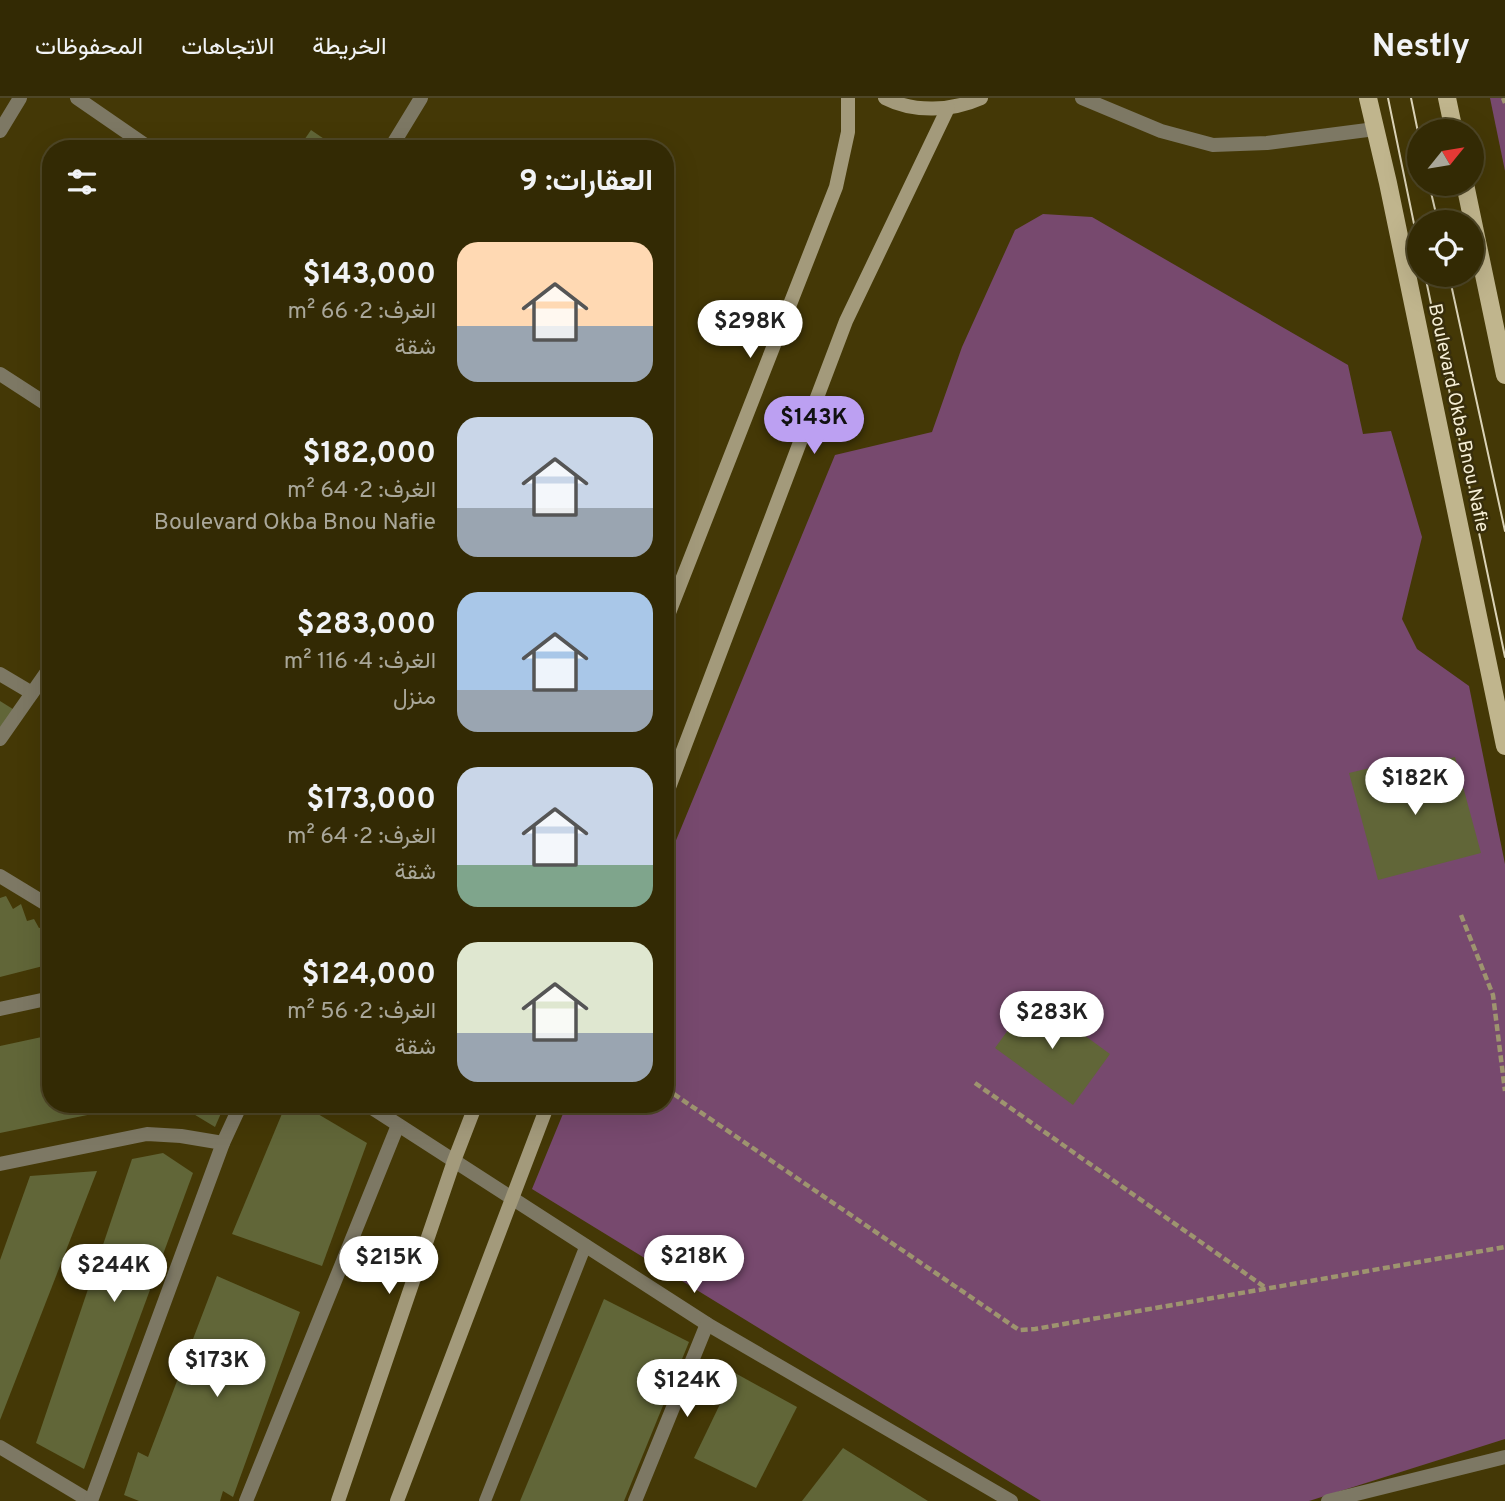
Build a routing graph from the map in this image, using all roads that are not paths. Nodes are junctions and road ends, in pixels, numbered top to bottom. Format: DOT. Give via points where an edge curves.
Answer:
graph roads {
  1 [pos="20,98"];
  2 [pos="77,98"];
  3 [pos="421,98"];
  4 [pos="848,98"];
  5 [pos="885,98"];
  6 [pos="981,98"];
  7 [pos="1082,98"];
  8 [pos="1368,98"];
  9 [pos="1447,98"];
  10 [pos="948,108"];
  11 [pos="1451,119"];
  12 [pos="1375,129"];
  13 [pos="0,131"];
  14 [pos="138,140"];
  15 [pos="395,140"];
  16 [pos="1468,196"];
  17 [pos="0,374"];
  18 [pos="1505,375"];
  19 [pos="42,401"];
  20 [pos="674,600"];
  21 [pos="0,674"];
  22 [pos="42,679"];
  23 [pos="32,693"];
  24 [pos="0,738"];
  25 [pos="1505,746"];
  26 [pos="674,774"];
  27 [pos="0,876"];
  28 [pos="42,902"];
  29 [pos="42,1000"];
  30 [pos="0,1009"];
  31 [pos="237,1113"];
  32 [pos="380,1113"];
  33 [pos="473,1113"];
  34 [pos="545,1113"];
  35 [pos="398,1125"];
  36 [pos="223,1143"];
  37 [pos="454,1161"];
  38 [pos="3,1163"];
  39 [pos="0,1180"];
  40 [pos="512,1199"];
  41 [pos="586,1245"];
  42 [pos="707,1324"];
  43 [pos="0,1447"];
  44 [pos="1505,1457"];
  45 [pos="91,1501"];
  46 [pos="246,1501"];
  47 [pos="338,1501"];
  48 [pos="397,1501"];
  49 [pos="485,1501"];
  50 [pos="635,1501"];
  51 [pos="1011,1501"];
  52 [pos="1328,1501"];
  1 -- 13 [label="street"];
  2 -- 14 [label="street"];
  3 -- 15 [label="street"];
  4 -- 20 [label="main road" via="848,132 836,187"];
  5 -- 10 [label="main road" via="921,108"];
  6 -- 10 [label="main road"];
  7 -- 12 [label="street" via="1161,131 1213,145 1267,144"];
  8 -- 12 [label="main road, Boulevard Okba Bnou Nafie"];
  9 -- 11 [label="main road"];
  10 -- 26 [label="main road" via="846,321"];
  12 -- 25 [label="main road, Boulevard Okba Bnou Nafie"];
  16 -- 18 [label="main road"];
  17 -- 19 [label="street"];
  21 -- 23 [label="street"];
  22 -- 23 [label="street"];
  23 -- 24 [label="street"];
  27 -- 28 [label="street"];
  29 -- 30 [label="street"];
  31 -- 36 [label="street"];
  32 -- 35 [label="street"];
  33 -- 37 [label="main road"];
  34 -- 40 [label="main road"];
  35 -- 37 [label="street"];
  35 -- 46 [label="street"];
  36 -- 38 [label="street" via="148,1134"];
  36 -- 45 [label="street"];
  37 -- 40 [label="street"];
  37 -- 47 [label="main road"];
  38 -- 39 [label="street"];
  40 -- 41 [label="street"];
  40 -- 48 [label="main road"];
  41 -- 42 [label="street"];
  41 -- 49 [label="lane"];
  42 -- 50 [label="street"];
  42 -- 51 [label="street"];
  43 -- 45 [label="street"];
  44 -- 52 [label="street"];
}
